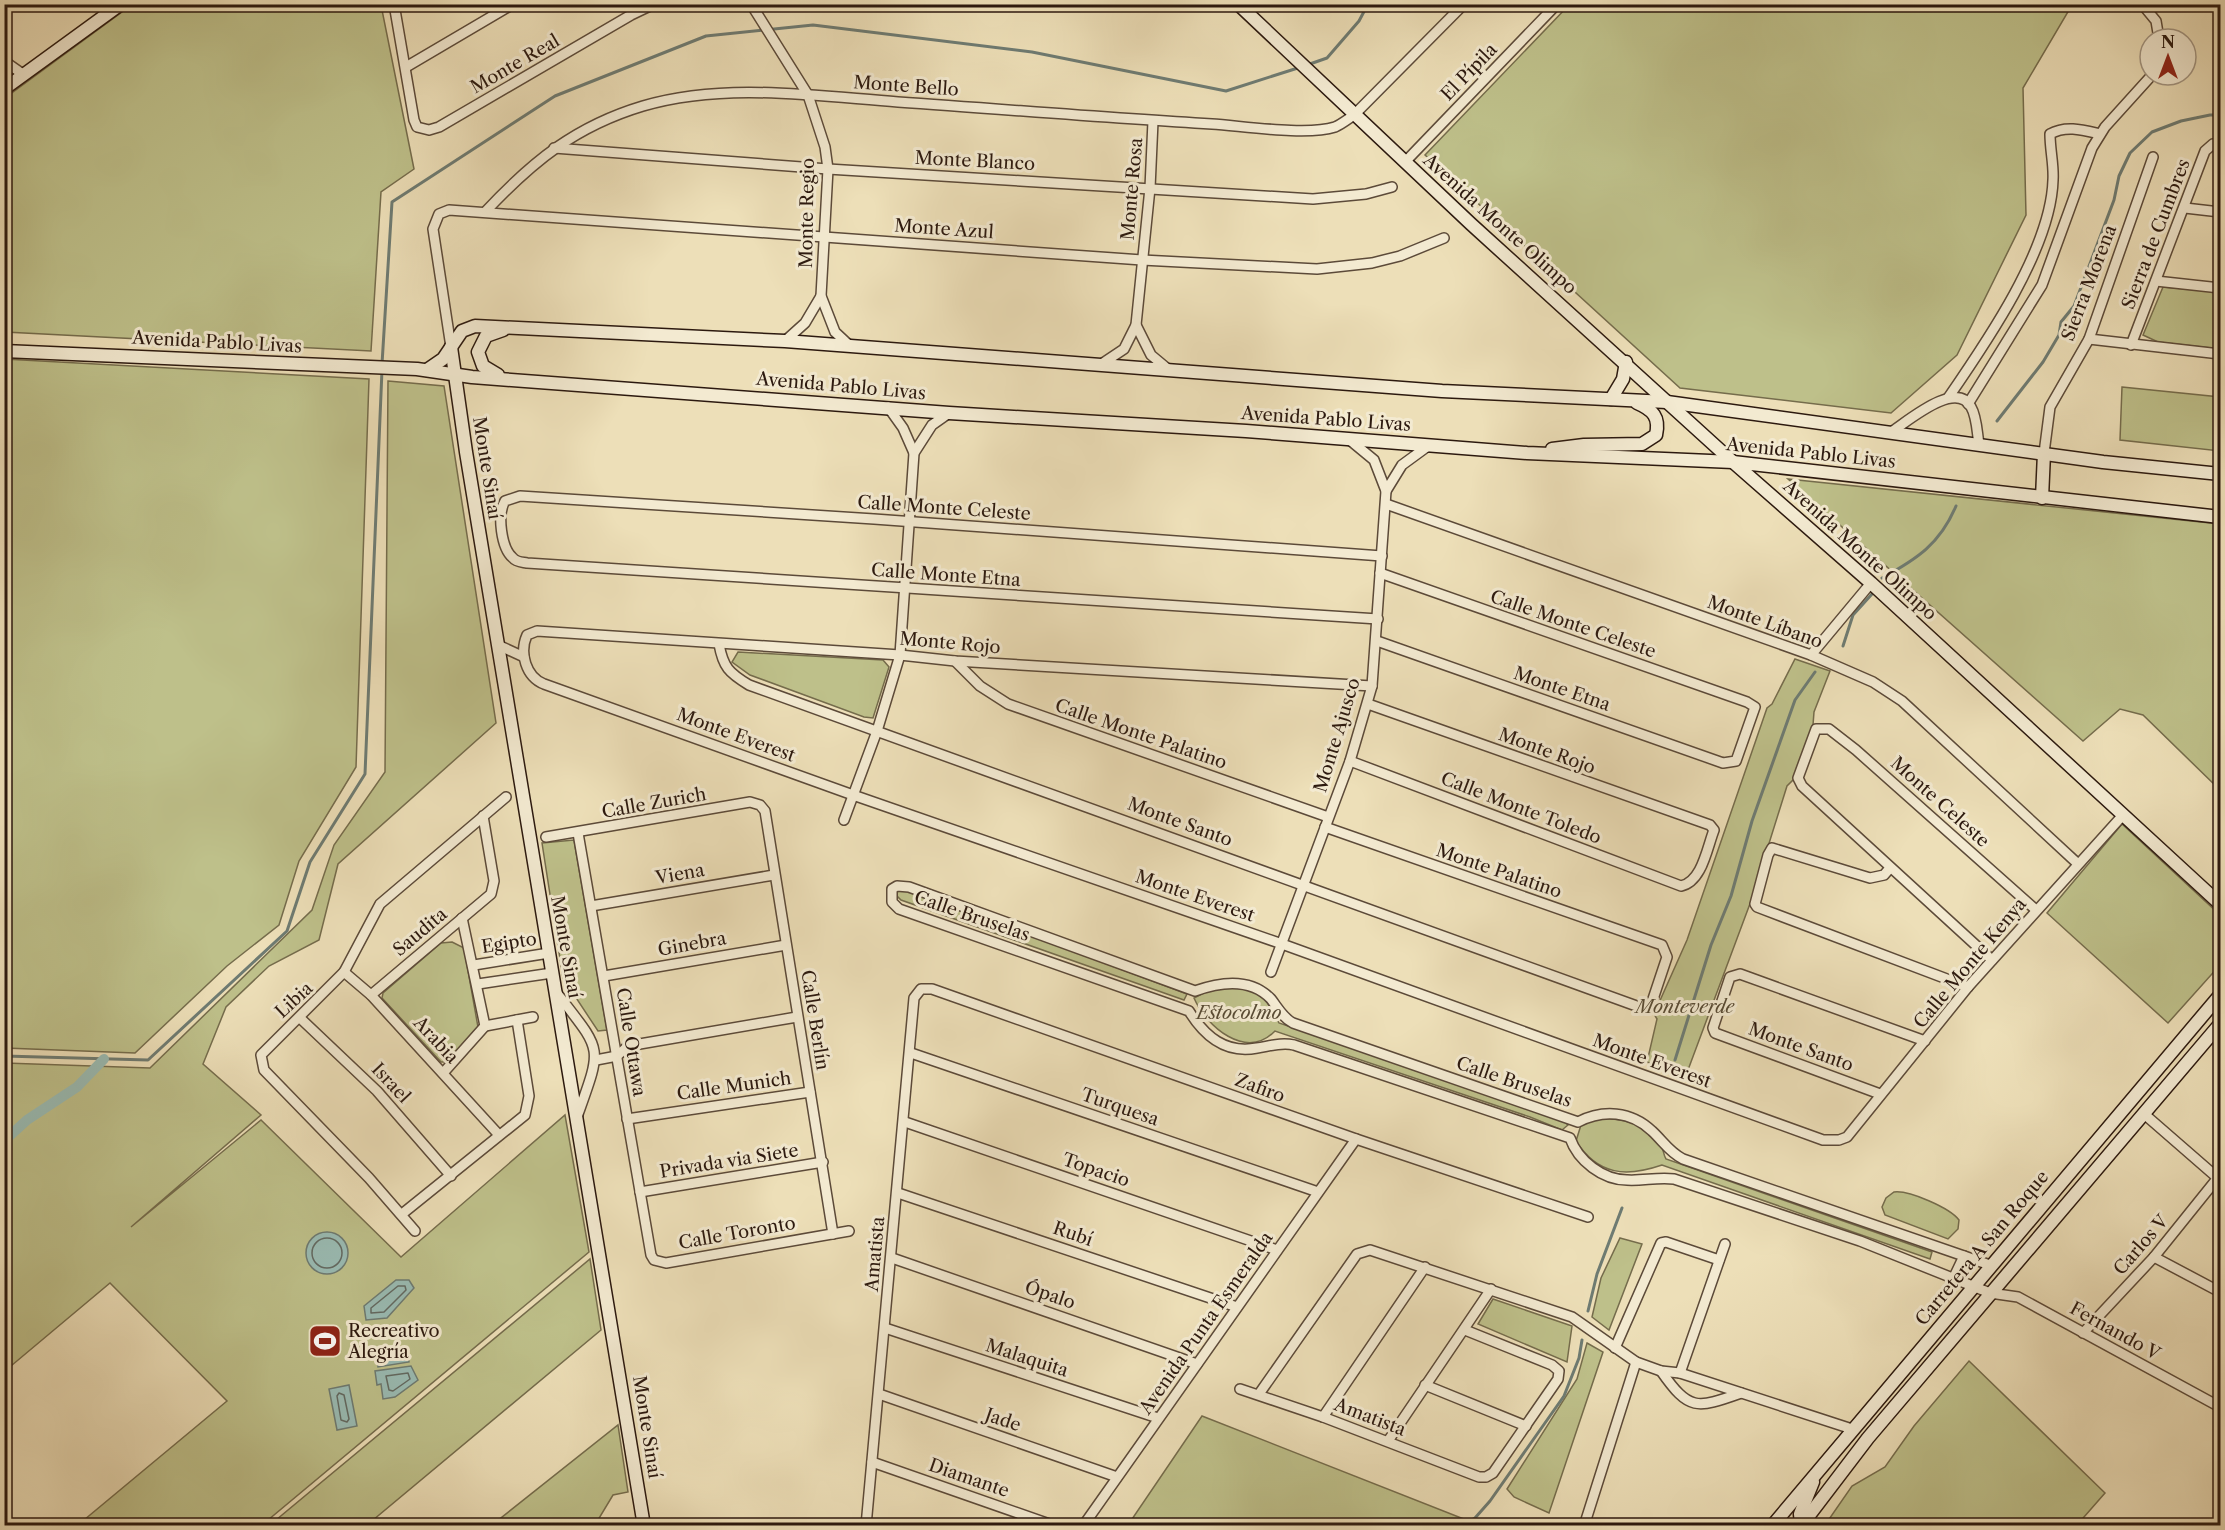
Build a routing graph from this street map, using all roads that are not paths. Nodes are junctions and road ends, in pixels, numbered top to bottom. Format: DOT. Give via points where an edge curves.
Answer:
graph roads {
  1 [pos="121,4"];
  2 [pos="394,4"];
  3 [pos="513,4"];
  4 [pos="654,4"];
  5 [pos="1238,4"];
  6 [pos="1464,4"];
  7 [pos="1557,4"];
  8 [pos="2142,4"];
  9 [pos="753,8"];
  10 [pos="2157,27"];
  11 [pos="4,61"];
  12 [pos="406,67"];
  13 [pos="24,75"];
  14 [pos="2141,87"];
  15 [pos="4,89"];
  16 [pos="807,95"];
  17 [pos="1354,115"];
  18 [pos="1154,121"];
  19 [pos="2100,134"];
  20 [pos="2220,143"];
  21 [pos="554,148"];
  22 [pos="2154,157"];
  23 [pos="1405,162"];
  24 [pos="828,169"];
  25 [pos="1392,187"];
  26 [pos="1150,188"];
  27 [pos="2185,208"];
  28 [pos="486,211"];
  29 [pos="2220,212"];
  30 [pos="825,236"];
  31 [pos="1444,238"];
  32 [pos="1142,260"];
  33 [pos="2156,281"];
  34 [pos="2220,288"];
  35 [pos="821,297"];
  36 [pos="1136,325"];
  37 [pos="516,328"];
  38 [pos="2089,339"];
  39 [pos="785,341"];
  40 [pos="2131,345"];
  41 [pos="850,346"];
  42 [pos="451,347"];
  43 [pos="4,351"];
  44 [pos="2220,354"];
  45 [pos="1626,362"];
  46 [pos="1100,365"];
  47 [pos="422,369"];
  48 [pos="1170,371"];
  49 [pos="454,375"];
  50 [pos="510,380"];
  51 [pos="1948,398"];
  52 [pos="1611,399"];
  53 [pos="1630,400"];
  54 [pos="1667,402"];
  55 [pos="1968,404"];
  56 [pos="888,407"];
  57 [pos="949,412"];
  58 [pos="1891,432"];
  59 [pos="1351,441"];
  60 [pos="1979,444"];
  61 [pos="1431,445"];
  62 [pos="914,453"];
  63 [pos="1527,453"];
  64 [pos="2044,453"];
  65 [pos="1733,462"];
  66 [pos="2220,474"];
  67 [pos="1386,491"];
  68 [pos="2042,498"];
  69 [pos="1386,504"];
  70 [pos="2220,517"];
  71 [pos="909,522"];
  72 [pos="1382,556"];
  73 [pos="512,558"];
  74 [pos="1380,573"];
  75 [pos="1871,583"];
  76 [pos="905,589"];
  77 [pos="1378,620"];
  78 [pos="1377,641"];
  79 [pos="719,644"];
  80 [pos="498,645"];
  81 [pos="900,655"];
  82 [pos="1811,655"];
  83 [pos="524,657"];
  84 [pos="955,661"];
  85 [pos="1372,686"];
  86 [pos="1368,704"];
  87 [pos="877,731"];
  88 [pos="1350,761"];
  89 [pos="1736,761"];
  90 [pos="853,795"];
  91 [pos="506,798"];
  92 [pos="765,811"];
  93 [pos="2123,815"];
  94 [pos="483,816"];
  95 [pos="844,820"];
  96 [pos="1326,822"];
  97 [pos="578,833"];
  98 [pos="546,837"];
  99 [pos="2077,863"];
  100 [pos="1890,868"];
  101 [pos="774,875"];
  102 [pos="1305,884"];
  103 [pos="1681,886"];
  104 [pos="2220,904"];
  105 [pos="591,906"];
  106 [pos="2036,910"];
  107 [pos="462,918"];
  108 [pos="1282,944"];
  109 [pos="786,945"];
  110 [pos="549,953"];
  111 [pos="1992,960"];
  112 [pos="474,965"];
  113 [pos="344,972"];
  114 [pos="1271,972"];
  115 [pos="552,973"];
  116 [pos="604,976"];
  117 [pos="478,984"];
  118 [pos="1968,987"];
  119 [pos="921,989"];
  120 [pos="1195,991"];
  121 [pos="556,992"];
  122 [pos="2220,994"];
  123 [pos="371,995"];
  124 [pos="1650,1008"];
  125 [pos="1189,1011"];
  126 [pos="533,1017"];
  127 [pos="797,1017"];
  128 [pos="300,1018"];
  129 [pos="517,1020"];
  130 [pos="2220,1023"];
  131 [pos="485,1026"];
  132 [pos="614,1041"];
  133 [pos="1925,1041"];
  134 [pos="594,1044"];
  135 [pos="628,1046"];
  136 [pos="911,1053"];
  137 [pos="616,1056"];
  138 [pos="596,1060"];
  139 [pos="444,1072"];
  140 [pos="810,1092"];
  141 [pos="1880,1094"];
  142 [pos="2143,1113"];
  143 [pos="577,1117"];
  144 [pos="627,1119"];
  145 [pos="904,1122"];
  146 [pos="1578,1122"];
  147 [pos="499,1135"];
  148 [pos="1847,1137"];
  149 [pos="1570,1138"];
  150 [pos="1356,1139"];
  151 [pos="823,1162"];
  152 [pos="451,1176"];
  153 [pos="2220,1178"];
  154 [pos="640,1192"];
  155 [pos="1318,1192"];
  156 [pos="898,1193"];
  157 [pos="402,1214"];
  158 [pos="1588,1216"];
  159 [pos="415,1231"];
  160 [pos="849,1231"];
  161 [pos="833,1234"];
  162 [pos="1725,1244"];
  163 [pos="1277,1250"];
  164 [pos="651,1256"];
  165 [pos="1964,1256"];
  166 [pos="2154,1257"];
  167 [pos="892,1258"];
  168 [pos="1719,1260"];
  169 [pos="1990,1265"];
  170 [pos="1425,1268"];
  171 [pos="1954,1277"];
  172 [pos="1973,1285"];
  173 [pos="1491,1289"];
  174 [pos="2220,1292"];
  175 [pos="1990,1293"];
  176 [pos="1237,1307"];
  177 [pos="885,1328"];
  178 [pos="1465,1330"];
  179 [pos="2084,1333"];
  180 [pos="1615,1348"];
  181 [pos="1636,1362"];
  182 [pos="1197,1364"];
  183 [pos="1662,1371"];
  184 [pos="1680,1373"];
  185 [pos="1425,1385"];
  186 [pos="1240,1389"];
  187 [pos="1741,1393"];
  188 [pos="879,1394"];
  189 [pos="1259,1394"];
  190 [pos="2220,1407"];
  191 [pos="1323,1417"];
  192 [pos="1158,1418"];
  193 [pos="1526,1426"];
  194 [pos="1852,1429"];
  195 [pos="1388,1441"];
  196 [pos="872,1462"];
  197 [pos="1117,1477"];
  198 [pos="1813,1477"];
  199 [pos="644,1526"];
  200 [pos="866,1526"];
  201 [pos="1055,1526"];
  202 [pos="1083,1526"];
  203 [pos="1584,1526"];
  204 [pos="1772,1526"];
  205 [pos="1790,1526"];
  206 [pos="1801,1526"];
  1 -- 13 [label="main road"];
  2 -- 12 [label="street"];
  3 -- 12 [label="street"];
  4 -- 12 [label="street, Monte Real" via="440,127 422,130 414,120"];
  5 -- 17 [label="main road, Avenida Monte Olimpo"];
  6 -- 17 [label="street, Monte Bello"];
  7 -- 23 [label="street, El Pípila"];
  8 -- 10 [label="street"];
  9 -- 16 [label="street, Monte Regio"];
  11 -- 13 [label="street"];
  13 -- 15 [label="main road"];
  14 -- 19 [label="street"];
  16 -- 18 [label="street, Monte Bello"];
  16 -- 21 [label="street, Monte Bello" via="714,94 668,100 618,115"];
  16 -- 24 [label="street, Monte Regio" via="825,147"];
  17 -- 18 [label="street, Monte Bello" via="1333,128 1320,130"];
  17 -- 23 [label="main road, Avenida Monte Olimpo"];
  18 -- 26 [label="street, Monte Rosa"];
  19 -- 51 [label="street" via="2076,129 2050,134 2053,182 2044,224 2029,264 1996,327"];
  19 -- 55 [label="street" via="2042,285"];
  20 -- 27 [label="street, Sierra de Cumbres" via="2205,152"];
  21 -- 24 [label="street, Monte Blanco"];
  21 -- 28 [label="street, Monte Bello" via="522,173"];
  22 -- 38 [label="street, Sierra Morena"];
  23 -- 45 [label="main road, Avenida Monte Olimpo"];
  24 -- 26 [label="street, Monte Blanco"];
  24 -- 30 [label="street, Monte Regio"];
  25 -- 26 [label="street, Monte Blanco" via="1366,194 1313,199"];
  26 -- 32 [label="street, Monte Rosa"];
  27 -- 29 [label="street"];
  27 -- 33 [label="street, Sierra de Cumbres"];
  28 -- 30 [label="street, Monte Azul"];
  28 -- 42 [label="street, Monte Azul" via="455,209 438,214 433,224"];
  30 -- 32 [label="street, Monte Azul"];
  30 -- 35 [label="street, Monte Regio"];
  31 -- 32 [label="street, Monte Azul" via="1381,261 1326,269"];
  32 -- 36 [label="street, Monte Rosa"];
  33 -- 34 [label="street"];
  33 -- 40 [label="street, Sierra de Cumbres"];
  35 -- 39 [label="street, Monte Regio" via="805,323"];
  35 -- 41 [label="street, Monte Regio" via="835,332"];
  36 -- 46 [label="street" via="1124,349"];
  36 -- 48 [label="street" via="1150,355"];
  37 -- 39 [label="main road, Avenida Pablo Livas"];
  37 -- 42 [label="main road, Avenida Pablo Livas" via="470,327 462,331"];
  37 -- 50 [label="main road" via="486,336 478,352 486,370"];
  38 -- 40 [label="street"];
  38 -- 64 [label="street, Sierra Morena" via="2052,401"];
  39 -- 41 [label="main road, Avenida Pablo Livas"];
  40 -- 44 [label="street"];
  41 -- 46 [label="main road, Avenida Pablo Livas"];
  42 -- 47 [label="main road, Avenida Pablo Livas" via="443,359"];
  42 -- 49 [label="main road, Monte Sinaí"];
  43 -- 47 [label="main road, Avenida Pablo Livas"];
  45 -- 52 [label="main road" via="1623,379"];
  45 -- 54 [label="main road, Avenida Monte Olimpo"];
  46 -- 48 [label="main road, Avenida Pablo Livas"];
  47 -- 49 [label="main road, Avenida Pablo Livas"];
  48 -- 52 [label="main road, Avenida Pablo Livas"];
  49 -- 50 [label="main road, Avenida Pablo Livas"];
  49 -- 80 [label="main road, Monte Sinaí"];
  50 -- 56 [label="main road, Avenida Pablo Livas"];
  51 -- 55 [label="street"];
  51 -- 58 [label="street"];
  52 -- 53 [label="main road, Avenida Pablo Livas"];
  53 -- 54 [label="main road, Avenida Pablo Livas"];
  53 -- 63 [label="main road" via="1650,409 1657,419 1656,435 1646,443 1584,445"];
  54 -- 58 [label="main road, Avenida Pablo Livas"];
  54 -- 65 [label="main road, Avenida Monte Olimpo"];
  55 -- 60 [label="street"];
  56 -- 57 [label="main road, Avenida Pablo Livas"];
  56 -- 62 [label="street"];
  57 -- 59 [label="main road, Avenida Pablo Livas"];
  57 -- 62 [label="street" via="932,425"];
  58 -- 60 [label="main road, Avenida Pablo Livas"];
  59 -- 61 [label="main road, Avenida Pablo Livas"];
  59 -- 67 [label="street, Monte Ajusco" via="1374,460"];
  60 -- 64 [label="main road, Avenida Pablo Livas"];
  61 -- 63 [label="main road, Avenida Pablo Livas"];
  61 -- 67 [label="street" via="1402,465"];
  62 -- 71 [label="street"];
  63 -- 65 [label="main road, Avenida Pablo Livas"];
  64 -- 66 [label="main road, Avenida Pablo Livas"];
  64 -- 68 [label="main road"];
  65 -- 68 [label="main road, Avenida Pablo Livas"];
  65 -- 75 [label="main road, Avenida Monte Olimpo"];
  67 -- 69 [label="street, Monte Ajusco"];
  68 -- 70 [label="main road, Avenida Pablo Livas"];
  69 -- 72 [label="street, Monte Ajusco"];
  69 -- 82 [label="street, Monte Líbano"];
  71 -- 72 [label="street, Calle Monte Celeste"];
  71 -- 73 [label="street, Calle Monte Celeste" via="520,496 505,501 501,518 505,544"];
  71 -- 76 [label="street"];
  72 -- 74 [label="street, Monte Ajusco"];
  73 -- 76 [label="street, Calle Monte Etna" via="527,563"];
  74 -- 77 [label="street, Monte Ajusco"];
  74 -- 89 [label="street, Calle Monte Celeste" via="1747,702 1755,707"];
  75 -- 82 [label="street"];
  75 -- 93 [label="main road, Avenida Monte Olimpo"];
  76 -- 77 [label="street, Calle Monte Etna"];
  76 -- 81 [label="street"];
  77 -- 78 [label="street, Monte Ajusco"];
  78 -- 85 [label="street, Monte Ajusco"];
  78 -- 89 [label="street, Monte Etna" via="1723,763"];
  79 -- 81 [label="street, Monte Rojo"];
  79 -- 83 [label="street, Monte Rojo" via="537,631 527,635"];
  79 -- 87 [label="street, Monte Santo" via="727,670 749,685"];
  80 -- 83 [label="street"];
  80 -- 110 [label="main road, Monte Sinaí"];
  81 -- 84 [label="street, Monte Rojo"];
  81 -- 87 [label="street"];
  82 -- 99 [label="street, Monte Líbano" via="1873,682 1902,701"];
  83 -- 90 [label="street, Monte Everest" via="532,677 555,688"];
  84 -- 85 [label="street, Monte Rojo"];
  84 -- 96 [label="street, Calle Monte Palatino" via="980,686 1008,704"];
  85 -- 86 [label="street, Monte Ajusco"];
  86 -- 88 [label="street, Monte Ajusco"];
  86 -- 103 [label="street, Monte Rojo" via="1710,825 1714,830 1696,876"];
  87 -- 90 [label="street"];
  87 -- 102 [label="street, Monte Santo"];
  88 -- 96 [label="street, Monte Ajusco"];
  88 -- 103 [label="street, Calle Monte Toledo"];
  90 -- 95 [label="street"];
  90 -- 108 [label="street, Monte Everest"];
  91 -- 94 [label="street, Libia"];
  92 -- 97 [label="street, Calle Zurich" via="750,802"];
  92 -- 101 [label="street, Calle Berlín"];
  93 -- 99 [label="street, Calle Monte Kenya"];
  93 -- 104 [label="main road, Avenida Monte Olimpo"];
  94 -- 107 [label="street, Saudita" via="494,880 491,894"];
  94 -- 113 [label="street, Libia" via="380,904"];
  96 -- 102 [label="street, Monte Ajusco"];
  96 -- 124 [label="street, Monte Palatino" via="1662,945 1667,957"];
  97 -- 98 [label="street, Calle Zurich"];
  97 -- 105 [label="street, Calle Ottawa"];
  99 -- 106 [label="street, Calle Monte Kenya"];
  100 -- 106 [label="street, Monte Celeste" via="1802,786 1798,778 1816,729 1829,729 1856,750"];
  100 -- 111 [label="street"];
  100 -- 118 [label="street" via="1884,875 1870,878 1770,850 1755,898 1757,907"];
  101 -- 105 [label="street, Viena"];
  101 -- 109 [label="street, Calle Berlín"];
  102 -- 108 [label="street, Monte Ajusco"];
  102 -- 124 [label="street, Monte Santo"];
  105 -- 116 [label="street, Calle Ottawa"];
  106 -- 111 [label="street, Calle Monte Kenya"];
  107 -- 112 [label="street"];
  107 -- 123 [label="street, Saudita"];
  108 -- 114 [label="street, Monte Ajusco"];
  108 -- 148 [label="street, Monte Everest" via="1823,1140"];
  109 -- 116 [label="street, Ginebra"];
  109 -- 127 [label="street, Calle Berlín"];
  110 -- 112 [label="street, Egipto"];
  110 -- 115 [label="main road, Monte Sinaí"];
  111 -- 118 [label="street, Calle Monte Kenya"];
  112 -- 117 [label="street"];
  113 -- 123 [label="street, Arabia"];
  113 -- 128 [label="street, Libia"];
  115 -- 117 [label="street"];
  115 -- 121 [label="main road, Monte Sinaí"];
  116 -- 132 [label="street, Calle Ottawa"];
  117 -- 131 [label="street"];
  118 -- 133 [label="street, Calle Monte Kenya"];
  119 -- 136 [label="street, Amatista" via="914,998"];
  119 -- 150 [label="street, Zafiro" via="932,989"];
  120 -- 125 [label="street"];
  120 -- 125 [label="street, Calle Bruselas" via="909,887 892,889 891,902 899,909"];
  120 -- 146 [label="street, Calle Bruselas" via="1218,984 1251,986 1293,1023"];
  121 -- 134 [label="street"];
  121 -- 143 [label="main road, Monte Sinaí"];
  122 -- 169 [label="main road, Carretera A San Roque"];
  123 -- 139 [label="street, Arabia"];
  125 -- 149 [label="street, Calle Bruselas" via="1207,1036 1227,1047 1294,1045"];
  126 -- 129 [label="street"];
  127 -- 135 [label="street"];
  127 -- 140 [label="street, Calle Berlín"];
  128 -- 152 [label="street, Israel" via="377,1091"];
  128 -- 157 [label="street, Libia" via="263,1051 262,1066"];
  129 -- 131 [label="street"];
  129 -- 147 [label="street" via="529,1096 525,1115"];
  130 -- 142 [label="main road, Carretera A San Roque"];
  131 -- 139 [label="street"];
  132 -- 134 [label="street"];
  132 -- 135 [label="street"];
  132 -- 137 [label="street, Calle Ottawa"];
  133 -- 141 [label="street, Calle Monte Kenya"];
  133 -- 141 [label="street, Monte Santo" via="1740,974 1730,977 1713,1028 1715,1033"];
  134 -- 138 [label="street"];
  135 -- 137 [label="street"];
  136 -- 145 [label="street, Amatista"];
  136 -- 155 [label="street, Turquesa"];
  137 -- 138 [label="street"];
  137 -- 144 [label="street, Calle Ottawa"];
  138 -- 143 [label="street"];
  139 -- 147 [label="street, Arabia"];
  140 -- 144 [label="street, Calle Munich"];
  140 -- 151 [label="street, Calle Berlín"];
  141 -- 148 [label="street, Calle Monte Kenya"];
  142 -- 153 [label="street"];
  142 -- 175 [label="main road, Carretera A San Roque"];
  143 -- 199 [label="main road, Monte Sinaí"];
  144 -- 154 [label="street, Calle Ottawa"];
  145 -- 156 [label="street, Amatista"];
  145 -- 163 [label="street, Topacio"];
  146 -- 149 [label="street"];
  146 -- 165 [label="street, Calle Bruselas" via="1600,1113 1622,1115 1645,1125 1683,1160"];
  147 -- 152 [label="street"];
  149 -- 171 [label="street, Calle Bruselas" via="1584,1161 1617,1179 1674,1179"];
  150 -- 155 [label="street, Avenida Punta Esmeralda"];
  150 -- 158 [label="street, Zafiro"];
  151 -- 154 [label="street, Privada via Siete"];
  151 -- 161 [label="street, Calle Berlín"];
  152 -- 157 [label="street"];
  153 -- 166 [label="street, Carlos V"];
  154 -- 164 [label="street, Calle Ottawa"];
  155 -- 163 [label="street, Avenida Punta Esmeralda"];
  156 -- 167 [label="street, Amatista"];
  156 -- 176 [label="street, Rubí"];
  157 -- 159 [label="street, Libia"];
  160 -- 161 [label="street, Calle Toronto"];
  161 -- 164 [label="street, Calle Toronto" via="666,1263"];
  162 -- 168 [label="street"];
  163 -- 176 [label="street, Avenida Punta Esmeralda"];
  165 -- 169 [label="street, Calle Bruselas"];
  165 -- 171 [label="street"];
  166 -- 174 [label="street"];
  166 -- 179 [label="street, Carlos V"];
  167 -- 177 [label="street, Amatista"];
  167 -- 182 [label="street, Ópalo"];
  168 -- 180 [label="street" via="1660,1243"];
  168 -- 184 [label="street"];
  169 -- 172 [label="main road, Carretera A San Roque"];
  170 -- 173 [label="street"];
  170 -- 189 [label="street" via="1370,1250 1357,1254"];
  170 -- 191 [label="street"];
  171 -- 172 [label="street, Calle Bruselas"];
  172 -- 175 [label="street, Calle Bruselas"];
  172 -- 194 [label="main road, Carretera A San Roque"];
  173 -- 178 [label="street"];
  173 -- 180 [label="street" via="1572,1317"];
  175 -- 179 [label="street, Fernando V" via="2018,1297"];
  175 -- 206 [label="main road, Carretera A San Roque" via="1868,1438"];
  176 -- 182 [label="street, Avenida Punta Esmeralda"];
  177 -- 188 [label="street, Amatista"];
  177 -- 192 [label="street, Malaquita"];
  178 -- 185 [label="street"];
  178 -- 193 [label="street" via="1559,1371 1558,1379"];
  179 -- 190 [label="street, Fernando V"];
  180 -- 181 [label="street"];
  181 -- 183 [label="street"];
  181 -- 203 [label="street"];
  182 -- 192 [label="street, Avenida Punta Esmeralda"];
  183 -- 184 [label="street"];
  183 -- 187 [label="street" via="1680,1398 1706,1406"];
  184 -- 187 [label="street"];
  185 -- 193 [label="street"];
  185 -- 195 [label="street"];
  186 -- 189 [label="street, Amatista"];
  187 -- 194 [label="street"];
  188 -- 196 [label="street, Amatista"];
  188 -- 197 [label="street, Jade"];
  189 -- 191 [label="street, Amatista"];
  191 -- 195 [label="street, Amatista"];
  192 -- 197 [label="street, Avenida Punta Esmeralda"];
  193 -- 195 [label="street, Amatista" via="1493,1473 1486,1477"];
  194 -- 198 [label="main road, Carretera A San Roque"];
  196 -- 200 [label="street, Amatista"];
  196 -- 201 [label="street, Diamante"];
  197 -- 202 [label="street, Avenida Punta Esmeralda"];
  198 -- 204 [label="main road, Carretera A San Roque"];
  198 -- 206 [label="main road" via="1800,1514"];
  205 -- 206 [label="main road"];
}
